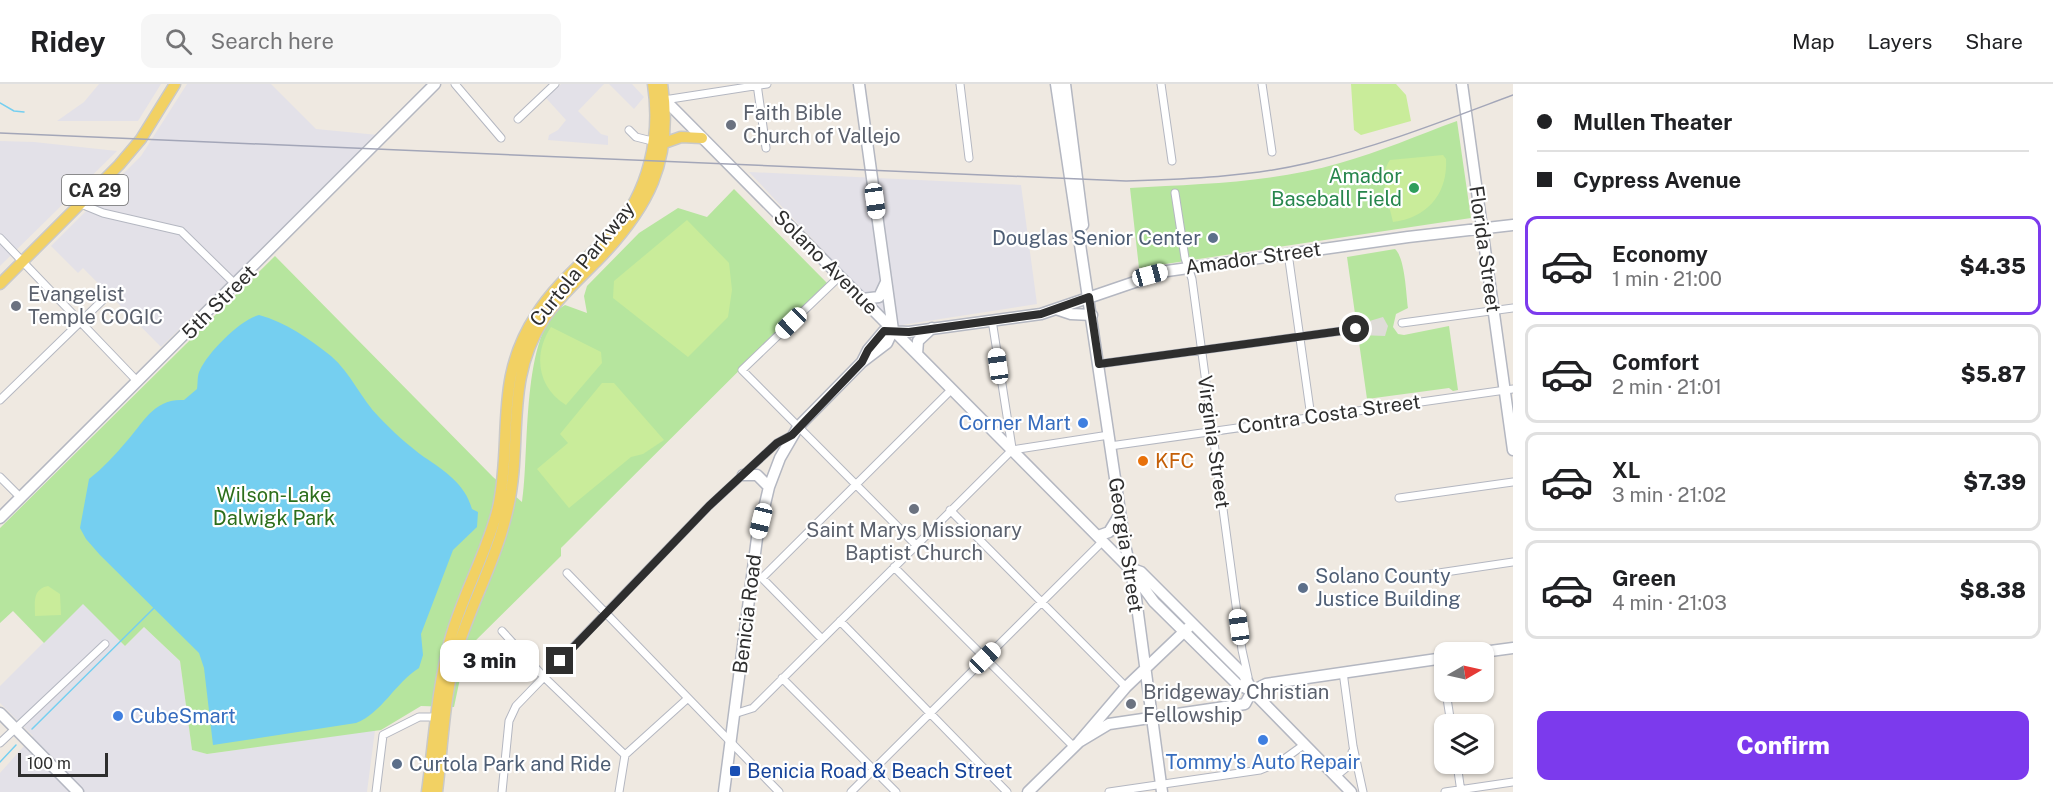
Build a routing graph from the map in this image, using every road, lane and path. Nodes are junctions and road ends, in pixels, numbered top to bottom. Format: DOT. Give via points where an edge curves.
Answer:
graph roads {
  1 [pos="175,84"];
  2 [pos="435,84"];
  3 [pos="455,84"];
  4 [pos="555,84"];
  5 [pos="767,84"];
  6 [pos="859,84"];
  7 [pos="960,84"];
  8 [pos="1056,84"];
  9 [pos="1065,84"];
  10 [pos="1161,84"];
  11 [pos="1262,84"];
  12 [pos="1462,84"];
  13 [pos="654,85"];
  14 [pos="757,85"];
  15 [pos="664,100"];
  16 [pos="519,119"];
  17 [pos="629,130"];
  18 [pos="501,138"];
  19 [pos="702,138"];
  20 [pos="659,143"];
  21 [pos="766,148"];
  22 [pos="1272,152"];
  23 [pos="969,158"];
  24 [pos="1172,161"];
  25 [pos="1175,193"];
  26 [pos="81,204"];
  27 [pos="1513,225"];
  28 [pos="1482,229"];
  29 [pos="0,238"];
  30 [pos="1288,253"];
  31 [pos="21,263"];
  32 [pos="1188,268"];
  33 [pos="840,276"];
  34 [pos="886,282"];
  35 [pos="0,284"];
  36 [pos="236,285"];
  37 [pos="109,294"];
  38 [pos="1089,297"];
  39 [pos="862,299"];
  40 [pos="1513,308"];
  41 [pos="1056,309"];
  42 [pos="1494,311"];
  43 [pos="1092,315"];
  44 [pos="992,320"];
  45 [pos="80,322"];
  46 [pos="1402,323"];
  47 [pos="933,327"];
  48 [pos="1356,329"];
  49 [pos="893,330"];
  50 [pos="1300,337"];
  51 [pos="1202,350"];
  52 [pos="917,354"];
  53 [pos="1099,364"];
  54 [pos="138,382"];
  55 [pos="952,390"];
  56 [pos="1509,390"];
  57 [pos="0,400"];
  58 [pos="1311,417"];
  59 [pos="1213,430"];
  60 [pos="795,431"];
  61 [pos="1110,440"];
  62 [pos="1012,450"];
  63 [pos="1513,450"];
  64 [pos="742,475"];
  65 [pos="0,477"];
  66 [pos="1513,482"];
  67 [pos="856,484"];
  68 [pos="769,487"];
  69 [pos="21,498"];
  70 [pos="1399,498"];
  71 [pos="950,510"];
  72 [pos="1120,514"];
  73 [pos="0,518"];
  74 [pos="1101,539"];
  75 [pos="916,545"];
  76 [pos="1513,562"];
  77 [pos="894,567"];
  78 [pos="1129,568"];
  79 [pos="567,573"];
  80 [pos="757,578"];
  81 [pos="1405,578"];
  82 [pos="1154,602"];
  83 [pos="1041,603"];
  84 [pos="607,614"];
  85 [pos="1138,616"];
  86 [pos="840,621"];
  87 [pos="1193,624"];
  88 [pos="1183,631"];
  89 [pos="502,632"];
  90 [pos="822,639"];
  91 [pos="105,644"];
  92 [pos="1513,648"];
  93 [pos="1494,651"];
  94 [pos="985,658"];
  95 [pos="1434,659"];
  96 [pos="1145,669"];
  97 [pos="1343,672"];
  98 [pos="544,677"];
  99 [pos="782,678"];
  100 [pos="1126,687"];
  101 [pos="1252,691"];
  102 [pos="687,699"];
  103 [pos="1107,707"];
  104 [pos="0,713"];
  105 [pos="929,713"];
  106 [pos="734,714"];
  107 [pos="437,717"];
  108 [pos="1151,717"];
  109 [pos="1117,722"];
  110 [pos="15,728"];
  111 [pos="444,736"];
  112 [pos="729,742"];
  113 [pos="0,743"];
  114 [pos="1076,744"];
  115 [pos="1305,744"];
  116 [pos="1353,746"];
  117 [pos="625,755"];
  118 [pos="874,769"];
  119 [pos="1458,774"];
  120 [pos="1335,777"];
  121 [pos="1513,782"];
  122 [pos="1161,788"];
  123 [pos="1461,791"];
  124 [pos="78,792"];
  125 [pos="376,792"];
  126 [pos="427,792"];
  127 [pos="437,792"];
  128 [pos="502,792"];
  129 [pos="619,792"];
  130 [pos="724,792"];
  131 [pos="779,792"];
  132 [pos="851,792"];
  133 [pos="896,792"];
  134 [pos="1007,792"];
  135 [pos="1028,792"];
  136 [pos="1109,792"];
  137 [pos="1351,792"];
  138 [pos="1363,792"];
  139 [pos="1445,792"];
  1 -- 26 [label="main road, CA 29" via="141,139"];
  2 -- 36 [label="main road, 5th Street"];
  3 -- 18 [label="street"];
  4 -- 16 [label="street"];
  5 -- 14 [label="street"];
  6 -- 34 [label="main road"];
  7 -- 23 [label="street"];
  8 -- 38 [label="main road, Georgia Street"];
  9 -- 38 [label="main road, Georgia Street" via="1091,283"];
  10 -- 24 [label="street"];
  11 -- 22 [label="street"];
  12 -- 28 [label="main road, Florida Street"];
  13 -- 15 [label="main road, Solano Avenue"];
  13 -- 20 [label="main road, Curtola Parkway"];
  14 -- 15 [label="street"];
  14 -- 21 [label="street"];
  15 -- 19 [label="main road, Solano Avenue"];
  15 -- 20 [label="main road, Curtola Parkway"];
  17 -- 20 [label="street" via="636,137"];
  19 -- 20 [label="main road" via="681,137"];
  19 -- 33 [label="main road, Solano Avenue"];
  20 -- 107 [label="main road, Curtola Parkway" via="624,217 548,297 519,344 506,391 498,507 451,637 442,671"];
  20 -- 111 [label="main road, Curtola Parkway" via="652,185 632,223 558,300 526,354 518,385 507,513 454,663"];
  25 -- 32 [label="street, Virginia Street"];
  26 -- 31 [label="main road, CA 29"];
  26 -- 36 [label="street" via="181,231"];
  27 -- 28 [label="main road, Amador Street"];
  28 -- 30 [label="main road, Amador Street"];
  28 -- 42 [label="main road, Florida Street"];
  29 -- 31 [label="street"];
  30 -- 32 [label="main road, Amador Street"];
  30 -- 50 [label="street"];
  31 -- 35 [label="main road, CA 29"];
  31 -- 45 [label="street"];
  32 -- 38 [label="main road, Amador Street" via="1150,275"];
  32 -- 51 [label="street, Virginia Street"];
  33 -- 39 [label="main road, Solano Avenue"];
  33 -- 60 [label="street" via="742,370"];
  34 -- 39 [label="main road" via="880,296"];
  34 -- 49 [label="main road"];
  36 -- 54 [label="main road, 5th Street"];
  37 -- 45 [label="street"];
  38 -- 41 [label="main road, Amador Street"];
  38 -- 43 [label="main road, Georgia Street"];
  39 -- 49 [label="main road, Solano Avenue"];
  40 -- 42 [label="street"];
  41 -- 43 [label="main road"];
  41 -- 44 [label="main road, Amador Street"];
  42 -- 46 [label="street"];
  42 -- 56 [label="main road, Florida Street"];
  43 -- 53 [label="main road, Georgia Street"];
  44 -- 47 [label="main road, Amador Street"];
  44 -- 62 [label="street"];
  45 -- 54 [label="street"];
  45 -- 57 [label="street"];
  47 -- 49 [label="main road, Amador Street" via="909,332"];
  47 -- 52 [label="main road" via="918,340"];
  48 -- 50 [label="street"];
  49 -- 52 [label="main road, Solano Avenue"];
  49 -- 60 [label="main road, Benicia Road" via="887,343 862,362"];
  50 -- 51 [label="street"];
  50 -- 58 [label="street"];
  51 -- 53 [label="street"];
  51 -- 59 [label="street, Virginia Street"];
  52 -- 55 [label="main road, Solano Avenue"];
  53 -- 61 [label="main road, Georgia Street"];
  54 -- 69 [label="main road, 5th Street"];
  55 -- 62 [label="main road, Solano Avenue"];
  55 -- 67 [label="street"];
  56 -- 58 [label="street, Contra Costa Street"];
  56 -- 63 [label="main road, Florida Street"];
  58 -- 59 [label="street, Contra Costa Street"];
  59 -- 61 [label="street, Contra Costa Street"];
  59 -- 101 [label="street, Virginia Street" via="1244,659"];
  60 -- 64 [label="street"];
  60 -- 67 [label="street"];
  60 -- 68 [label="main road, Benicia Road"];
  61 -- 62 [label="street, Contra Costa Street"];
  61 -- 72 [label="main road, Georgia Street"];
  62 -- 71 [label="street"];
  62 -- 74 [label="main road, Solano Avenue"];
  64 -- 68 [label="main road" via="757,475"];
  64 -- 84 [label="street"];
  65 -- 69 [label="street"];
  66 -- 70 [label="street"];
  67 -- 75 [label="street"];
  67 -- 80 [label="street"];
  68 -- 80 [label="main road, Benicia Road" via="757,538"];
  69 -- 73 [label="main road, 5th Street"];
  71 -- 75 [label="street"];
  71 -- 83 [label="street"];
  72 -- 74 [label="main road"];
  72 -- 78 [label="main road, Georgia Street"];
  74 -- 78 [label="main road, Solano Avenue"];
  74 -- 83 [label="street"];
  75 -- 77 [label="street"];
  76 -- 81 [label="street"];
  77 -- 86 [label="street"];
  77 -- 94 [label="street"];
  78 -- 82 [label="main road, Solano Avenue"];
  78 -- 85 [label="main road, Georgia Street"];
  78 -- 87 [label="main road, Solano Avenue" via="1140,572"];
  79 -- 84 [label="street"];
  80 -- 90 [label="street"];
  80 -- 106 [label="main road, Benicia Road"];
  82 -- 85 [label="main road" via="1143,606"];
  82 -- 88 [label="main road, Solano Avenue"];
  83 -- 94 [label="street"];
  83 -- 100 [label="street"];
  84 -- 98 [label="street"];
  84 -- 102 [label="street"];
  85 -- 96 [label="main road, Georgia Street"];
  86 -- 90 [label="street"];
  86 -- 105 [label="street"];
  87 -- 88 [label="main road"];
  87 -- 101 [label="main road, Solano Avenue" via="1244,675"];
  88 -- 96 [label="main road"];
  88 -- 101 [label="main road, Solano Avenue" via="1237,684"];
  89 -- 98 [label="street"];
  90 -- 99 [label="street"];
  91 -- 110 [label="street"];
  92 -- 93 [label="main road"];
  94 -- 105 [label="street"];
  94 -- 114 [label="street"];
  95 -- 97 [label="main road"];
  96 -- 100 [label="main road"];
  96 -- 108 [label="main road, Georgia Street"];
  97 -- 101 [label="main road" via="1266,684"];
  97 -- 116 [label="street"];
  98 -- 117 [label="street"];
  98 -- 128 [label="street" via="516,706 509,721"];
  99 -- 106 [label="street" via="753,708"];
  99 -- 118 [label="street"];
  100 -- 103 [label="main road"];
  101 -- 108 [label="main road" via="1245,704"];
  101 -- 115 [label="main road, Solano Avenue"];
  102 -- 112 [label="street"];
  102 -- 117 [label="street"];
  103 -- 109 [label="main road" via="1108,716"];
  103 -- 114 [label="main road"];
  104 -- 110 [label="main road"];
  105 -- 118 [label="street"];
  105 -- 134 [label="street"];
  106 -- 112 [label="main road, Benicia Road"];
  107 -- 111 [label="main road"];
  107 -- 125 [label="street" via="419,717 384,735"];
  107 -- 126 [label="main road, Curtola Parkway"];
  108 -- 109 [label="main road"];
  108 -- 122 [label="main road, Georgia Street"];
  109 -- 114 [label="main road" via="1101,726"];
  110 -- 113 [label="street"];
  110 -- 124 [label="main road"];
  111 -- 127 [label="main road, Curtola Parkway"];
  112 -- 130 [label="main road, Benicia Road"];
  112 -- 131 [label="street"];
  114 -- 135 [label="main road"];
  115 -- 120 [label="main road, Solano Avenue"];
  115 -- 122 [label="street" via="1280,762 1260,770"];
  116 -- 120 [label="street" via="1352,763"];
  116 -- 138 [label="street"];
  117 -- 129 [label="street"];
  118 -- 132 [label="street"];
  118 -- 133 [label="street"];
  119 -- 123 [label="street"];
  120 -- 137 [label="main road, Solano Avenue"];
  121 -- 123 [label="street"];
  122 -- 136 [label="street"];
  123 -- 139 [label="street"];
}
